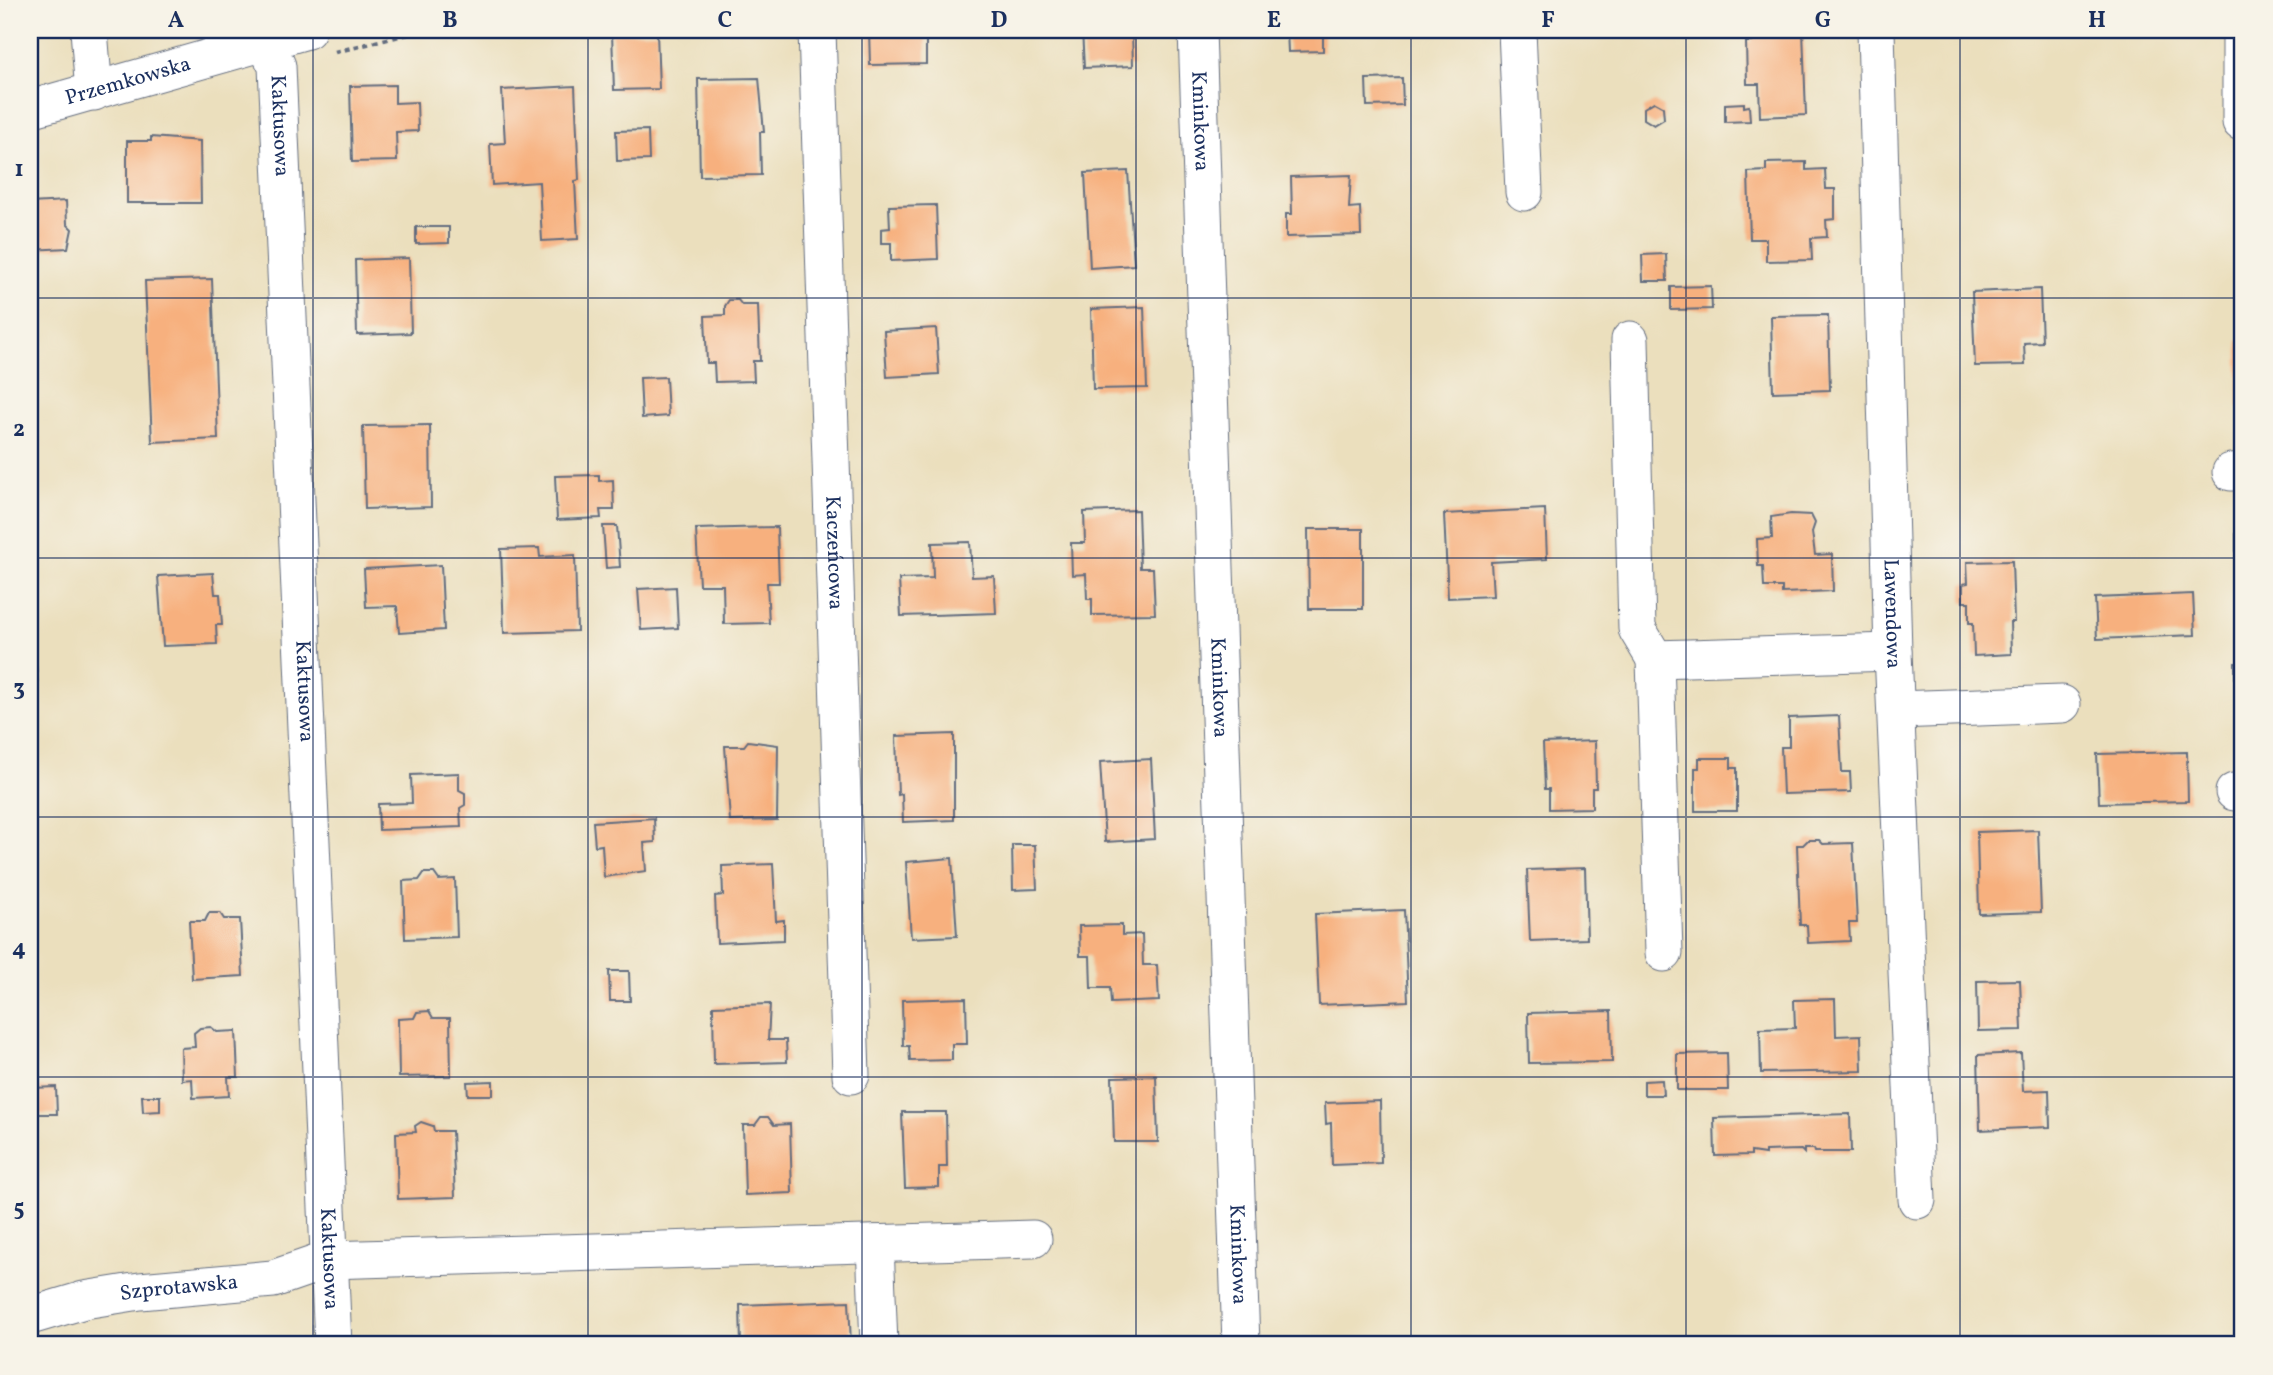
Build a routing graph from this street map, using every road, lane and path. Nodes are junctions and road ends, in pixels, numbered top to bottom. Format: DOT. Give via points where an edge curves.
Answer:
graph roads {
  1 [pos="89,30"];
  2 [pos="307,30"];
  3 [pos="817,30"];
  4 [pos="1197,30"];
  5 [pos="1517,30"];
  6 [pos="1876,30"];
  7 [pos="2241,30"];
  8 [pos="264,41"];
  9 [pos="94,92"];
  10 [pos="30,109"];
  11 [pos="2242,122"];
  12 [pos="1524,192"];
  13 [pos="1630,340"];
  14 [pos="1894,652"];
  15 [pos="1655,659"];
  16 [pos="2062,704"];
  17 [pos="1896,710"];
  18 [pos="1664,953"];
  19 [pos="851,1075"];
  20 [pos="1917,1200"];
  21 [pos="1033,1240"];
  22 [pos="875,1244"];
  23 [pos="328,1261"];
  24 [pos="30,1317"];
  25 [pos="333,1345"];
  26 [pos="879,1345"];
  27 [pos="1241,1345"];
  1 -- 9 [label="street"];
  2 -- 8 [label="street, Przemkowska"];
  3 -- 19 [label="street, Kaczeńcowa"];
  4 -- 27 [label="street, Kminkowa"];
  5 -- 12 [label="street"];
  6 -- 14 [label="street, Lawendowa"];
  7 -- 11 [label="street"];
  8 -- 9 [label="street, Przemkowska"];
  8 -- 23 [label="street, Kaktusowa" via="277,66"];
  9 -- 10 [label="street, Przemkowska"];
  13 -- 15 [label="street" via="1637,629"];
  14 -- 15 [label="street"];
  14 -- 17 [label="street, Lawendowa"];
  15 -- 18 [label="street"];
  16 -- 17 [label="street"];
  17 -- 20 [label="street, Lawendowa"];
  21 -- 22 [label="street, Szprotawska"];
  22 -- 23 [label="street, Szprotawska"];
  22 -- 26 [label="street"];
  23 -- 24 [label="street, Szprotawska" via="273,1279 140,1291 84,1300"];
  23 -- 25 [label="street, Kaktusowa"];
}
